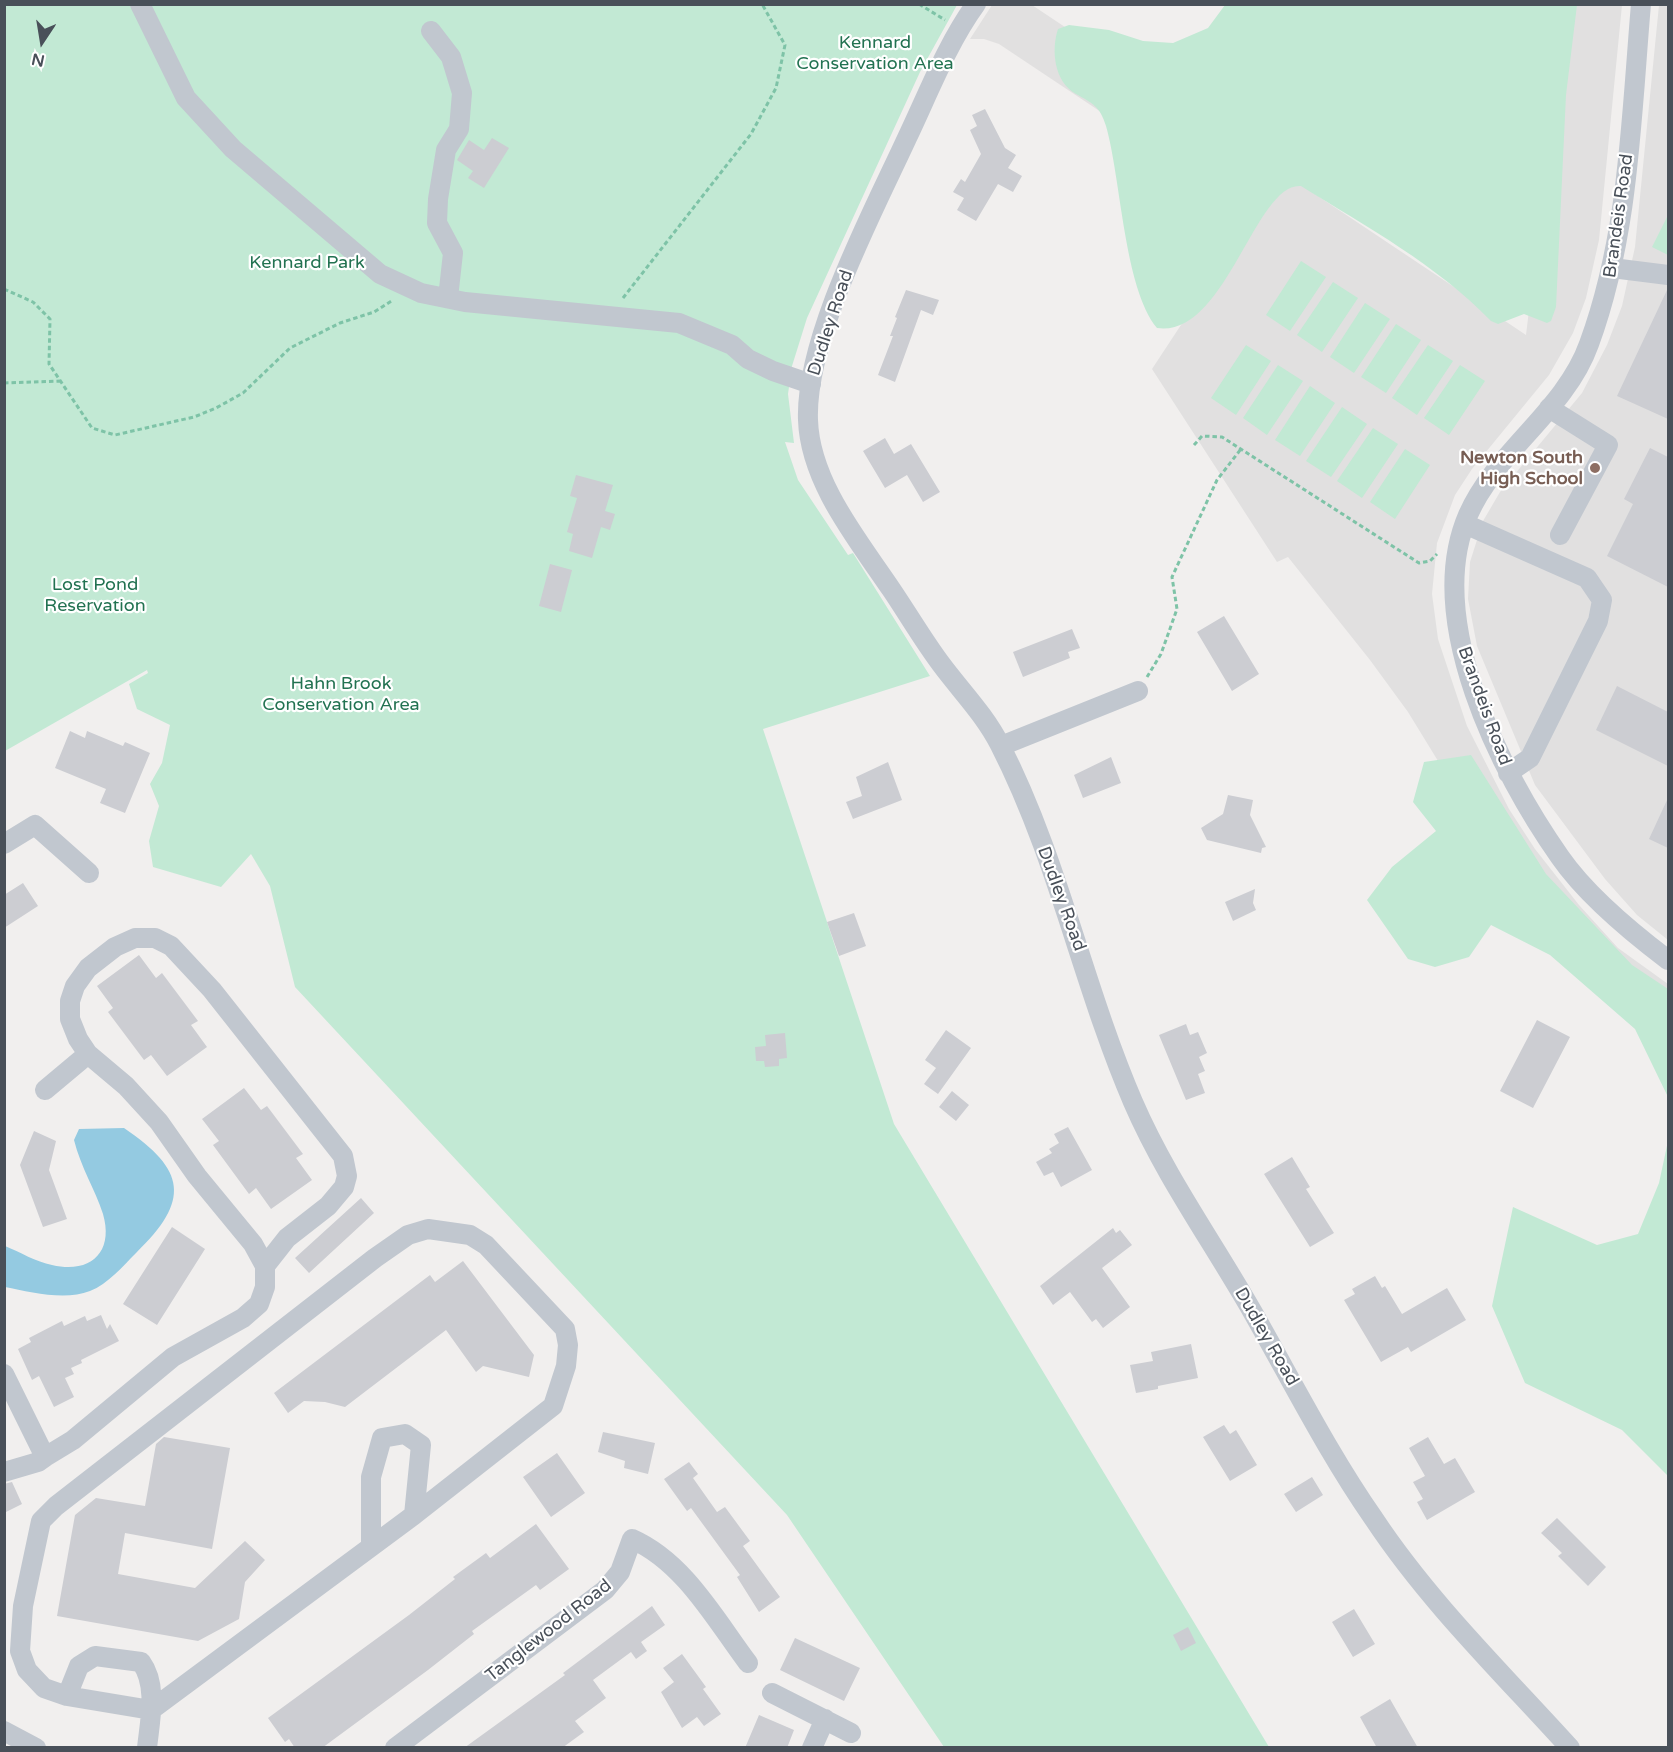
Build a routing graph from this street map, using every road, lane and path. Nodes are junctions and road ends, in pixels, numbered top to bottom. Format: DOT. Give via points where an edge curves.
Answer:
graph roads {
  1 [pos="140,4"];
  2 [pos="762,4"];
  3 [pos="918,4"];
  4 [pos="976,4"];
  5 [pos="1641,4"];
  6 [pos="947,21"];
  7 [pos="431,31"];
  8 [pos="1612,268"];
  9 [pos="1668,275"];
  10 [pos="4,289"];
  11 [pos="412,289"];
  12 [pos="448,298"];
  13 [pos="610,317"];
  14 [pos="61,381"];
  15 [pos="4,383"];
  16 [pos="811,384"];
  17 [pos="1548,408"];
  18 [pos="1194,445"];
  19 [pos="1241,449"];
  20 [pos="1465,524"];
  21 [pos="1560,535"];
  22 [pos="1458,546"];
  23 [pos="1138,692"];
  24 [pos="1001,746"];
  25 [pos="1508,773"];
  26 [pos="4,844"];
  27 [pos="89,873"];
  28 [pos="1668,960"];
  29 [pos="88,1054"];
  30 [pos="45,1090"];
  31 [pos="265,1266"];
  32 [pos="4,1374"];
  33 [pos="45,1457"];
  34 [pos="4,1472"];
  35 [pos="414,1515"];
  36 [pos="371,1547"];
  37 [pos="748,1663"];
  38 [pos="771,1693"];
  39 [pos="67,1696"];
  40 [pos="151,1710"];
  41 [pos="825,1719"];
  42 [pos="4,1731"];
  43 [pos="851,1732"];
  44 [pos="36,1748"];
  45 [pos="147,1748"];
  46 [pos="395,1748"];
  47 [pos="812,1748"];
  48 [pos="1569,1748"];
  1 -- 11 [label="street" via="186,98 234,149 380,274"];
  2 -- 13 [label="path" via="785,45 776,88 751,134"];
  3 -- 6 [label="path"];
  4 -- 16 [label="street, Dudley Road" via="929,91 860,239 832,311"];
  5 -- 8 [label="street, Brandeis Road" via="1626,180"];
  7 -- 12 [label="street" via="451,57 462,93 459,129 446,150 438,199 437,223 453,253"];
  8 -- 9 [label="street"];
  8 -- 17 [label="street, Brandeis Road" via="1588,346"];
  10 -- 14 [label="path" via="33,302 50,319 49,364"];
  11 -- 12 [label="street"];
  11 -- 14 [label="path" via="374,312 340,323 290,348 243,393 216,408 143,430 115,435 92,428"];
  12 -- 13 [label="street"];
  13 -- 16 [label="street" via="679,323 732,345 748,359 773,371"];
  14 -- 15 [label="path"];
  16 -- 24 [label="street, Dudley Road" via="808,423 814,455 831,495 941,663"];
  17 -- 20 [label="street, Brandeis Road" via="1502,462"];
  17 -- 21 [label="street" via="1608,445"];
  18 -- 19 [label="path" via="1202,436 1222,437"];
  19 -- 22 [label="path" via="1419,562 1430,561 1442,543"];
  19 -- 23 [label="path" via="1217,480 1172,577 1177,609 1161,654"];
  20 -- 22 [label="street, Brandeis Road"];
  20 -- 25 [label="street" via="1587,578 1602,600 1598,621 1530,758"];
  22 -- 25 [label="street, Brandeis Road" via="1453,589 1459,635 1473,684"];
  23 -- 24 [label="street"];
  24 -- 48 [label="street, Dudley Road" via="1024,797 1131,1098 1163,1166 1374,1521 1427,1588"];
  25 -- 28 [label="street, Brandeis Road" via="1561,858 1623,926"];
  26 -- 27 [label="street" via="35,825"];
  29 -- 30 [label="street"];
  29 -- 31 [label="street" via="126,1086 159,1122 197,1176 254,1244"];
  29 -- 31 [label="street" via="70,1019 70,1001 88,968 115,947 135,938 155,938 171,946 212,990 342,1156 347,1176 344,1187 328,1206 286,1238"];
  31 -- 33 [label="street" via="265,1287 259,1304 243,1318 173,1357 73,1440"];
  32 -- 33 [label="street"];
  33 -- 34 [label="street"];
  35 -- 36 [label="street"];
  35 -- 36 [label="street" via="422,1445 405,1434 382,1438 371,1477"];
  35 -- 39 [label="street" via="553,1406 566,1366 568,1345 564,1329 542,1301 486,1245 470,1235 429,1229 408,1235 375,1258 40,1521 23,1606 20,1651 27,1670 44,1688"];
  36 -- 40 [label="street"];
  37 -- 46 [label="street, Tanglewood Road" via="673,1565 632,1539 620,1572 605,1590"];
  38 -- 41 [label="street"];
  39 -- 40 [label="street"];
  39 -- 40 [label="street" via="80,1666 95,1656 141,1662 150,1674"];
  40 -- 45 [label="street"];
  41 -- 43 [label="street"];
  41 -- 47 [label="street"];
  42 -- 44 [label="street"];
}
